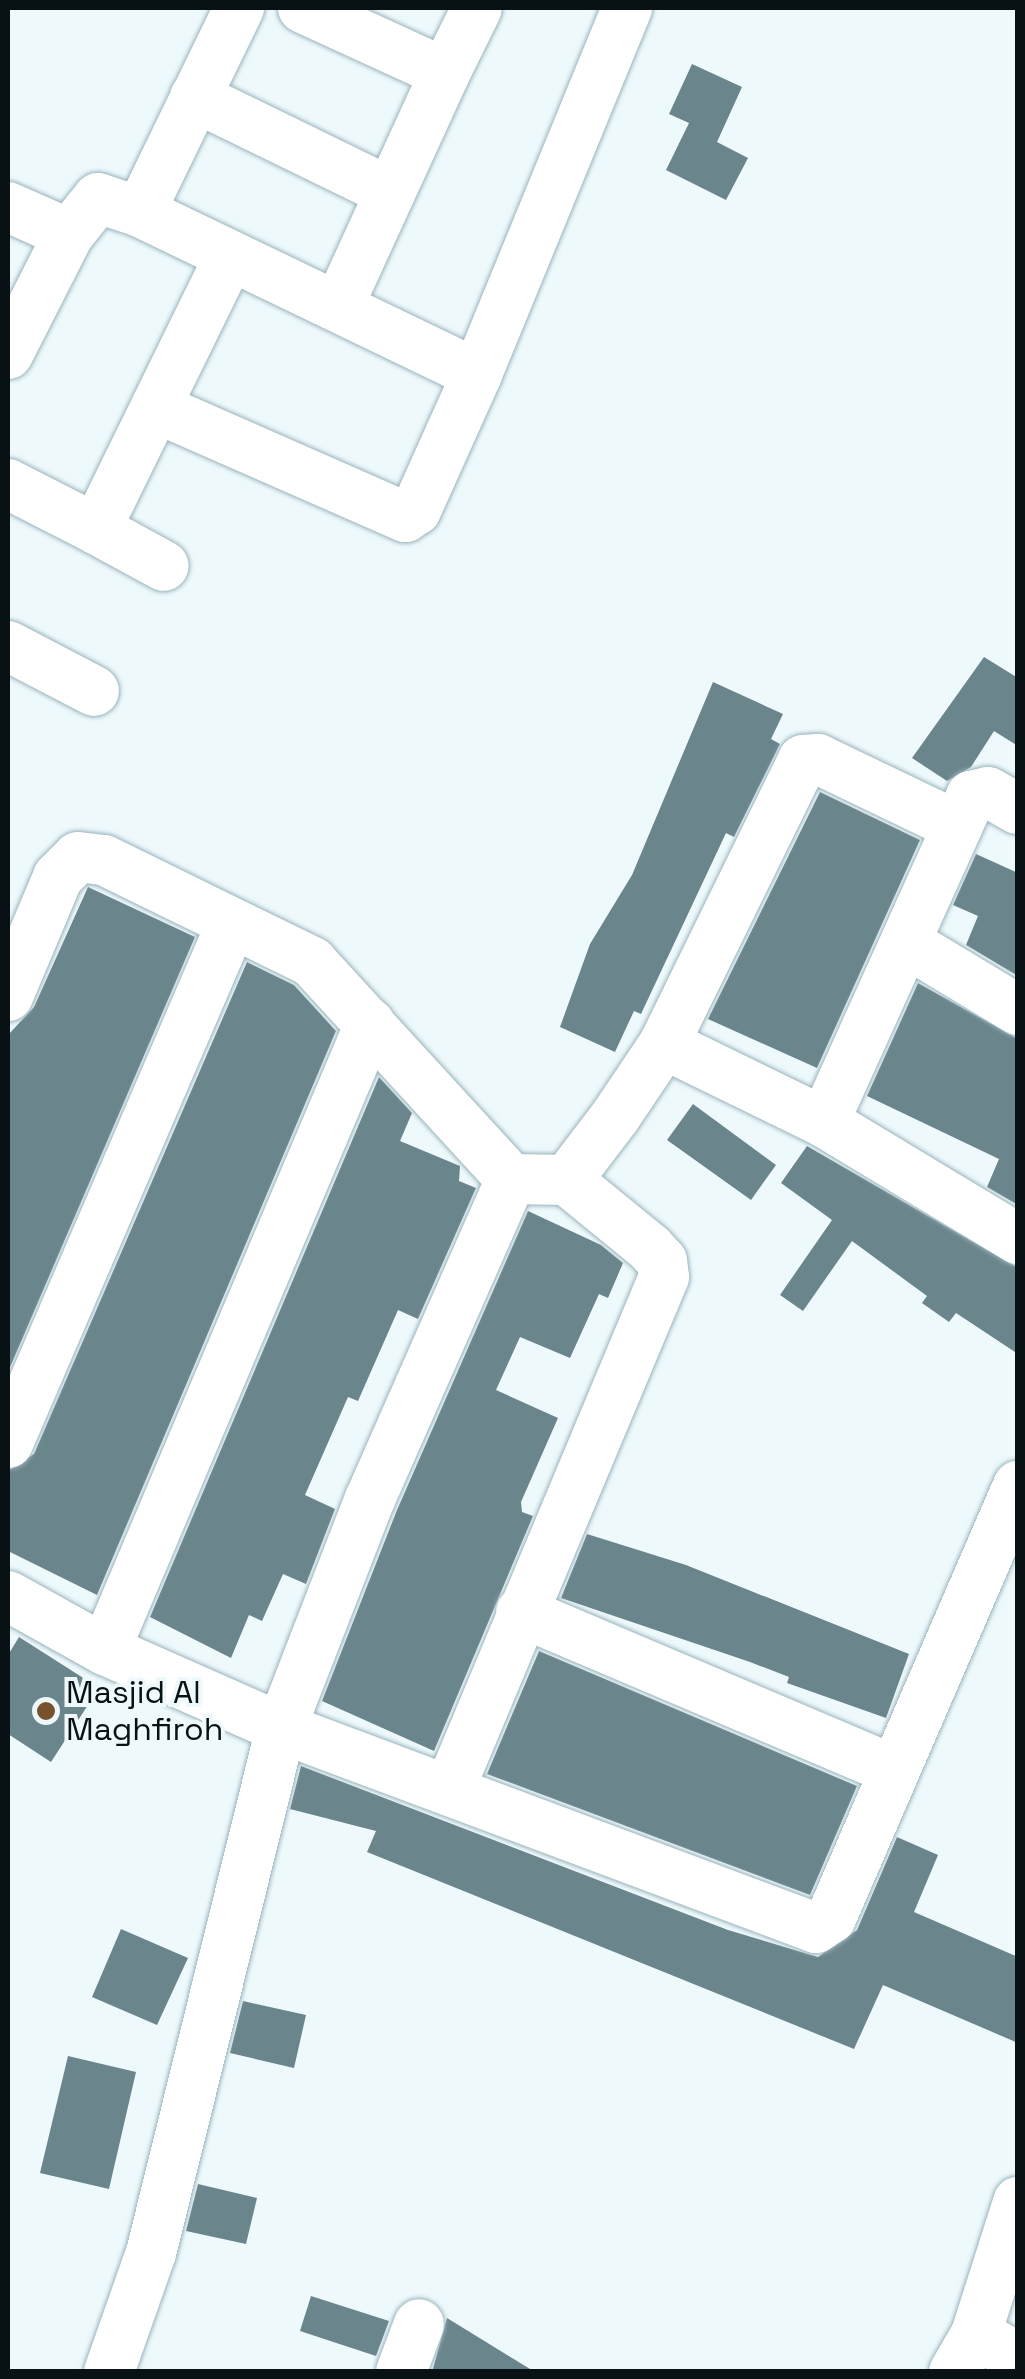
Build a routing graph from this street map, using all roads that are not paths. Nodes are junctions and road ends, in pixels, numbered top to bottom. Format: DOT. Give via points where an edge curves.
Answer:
graph roads {
  1 [pos="239,8"];
  2 [pos="303,8"];
  3 [pos="477,8"];
  4 [pos="627,8"];
  5 [pos="445,73"];
  6 [pos="195,98"];
  7 [pos="390,192"];
  8 [pos="8,206"];
  9 [pos="140,212"];
  10 [pos="69,234"];
  11 [pos="229,257"];
  12 [pos="339,305"];
  13 [pos="8,354"];
  14 [pos="477,374"];
  15 [pos="159,410"];
  16 [pos="8,484"];
  17 [pos="96,529"];
  18 [pos="164,566"];
  19 [pos="8,646"];
  20 [pos="94,691"];
  21 [pos="1018,808"];
  22 [pos="957,826"];
  23 [pos="25,895"];
  24 [pos="232,922"];
  25 [pos="907,943"];
  26 [pos="8,996"];
  27 [pos="1018,1010"];
  28 [pos="370,1024"];
  29 [pos="664,1044"];
  30 [pos="824,1122"];
  31 [pos="511,1180"];
  32 [pos="567,1180"];
  33 [pos="1018,1238"];
  34 [pos="8,1443"];
  35 [pos="1018,1486"];
  36 [pos="8,1596"];
  37 [pos="521,1612"];
  38 [pos="105,1650"];
  39 [pos="282,1728"];
  40 [pos="890,1770"];
  41 [pos="450,1788"];
  42 [pos="1018,2202"];
  43 [pos="419,2324"];
  44 [pos="982,2355"];
  45 [pos="109,2372"];
  46 [pos="401,2372"];
  1 -- 6 [label="street"];
  2 -- 5 [label="street"];
  3 -- 5 [label="street"];
  4 -- 14 [label="street"];
  5 -- 7 [label="street"];
  6 -- 7 [label="street"];
  6 -- 9 [label="street"];
  7 -- 12 [label="street"];
  8 -- 10 [label="street"];
  9 -- 10 [label="street" via="98,198"];
  9 -- 11 [label="street"];
  10 -- 13 [label="street"];
  11 -- 12 [label="street"];
  11 -- 15 [label="street"];
  12 -- 14 [label="street"];
  14 -- 15 [label="street" via="416,510 405,517"];
  15 -- 17 [label="street"];
  16 -- 17 [label="street"];
  17 -- 18 [label="street"];
  19 -- 20 [label="street"];
  21 -- 22 [label="street" via="978,791"];
  22 -- 25 [label="street"];
  22 -- 29 [label="street" via="818,759 803,760"];
  23 -- 24 [label="street" via="66,865 92,857"];
  23 -- 26 [label="street"];
  24 -- 28 [label="street" via="312,962"];
  24 -- 34 [label="street"];
  25 -- 27 [label="street"];
  25 -- 30 [label="street"];
  28 -- 31 [label="street"];
  28 -- 38 [label="street"];
  29 -- 30 [label="street"];
  29 -- 32 [label="street"];
  30 -- 33 [label="street"];
  31 -- 32 [label="street"];
  31 -- 39 [label="street" via="370,1499"];
  32 -- 37 [label="street" via="650,1248 664,1277"];
  35 -- 40 [label="street"];
  36 -- 38 [label="street"];
  37 -- 40 [label="street"];
  37 -- 41 [label="street"];
  38 -- 39 [label="street"];
  39 -- 41 [label="street"];
  39 -- 45 [label="street" via="151,2253"];
  40 -- 41 [label="street" via="830,1918 807,1929"];
  42 -- 44 [label="street"];
  43 -- 46 [label="street"];
}
